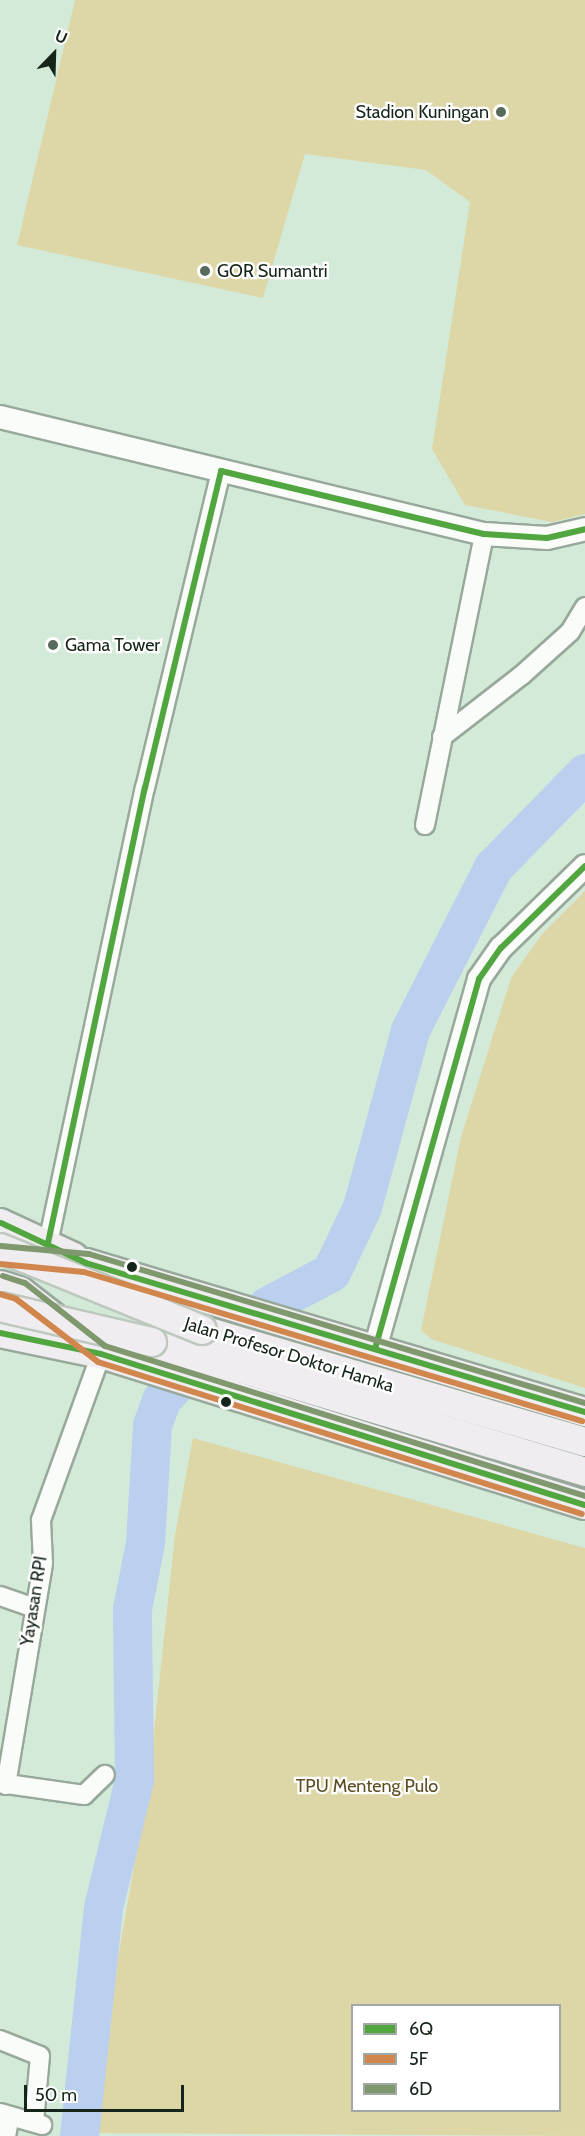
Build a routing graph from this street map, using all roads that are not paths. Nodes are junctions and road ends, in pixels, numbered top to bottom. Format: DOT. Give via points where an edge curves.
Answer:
graph roads {
  1 [pos="0,417"];
  2 [pos="221,471"];
  3 [pos="585,529"];
  4 [pos="484,534"];
  5 [pos="585,607"];
  6 [pos="442,737"];
  7 [pos="425,825"];
  8 [pos="585,866"];
  9 [pos="0,1223"];
  10 [pos="48,1243"];
  11 [pos="0,1248"];
  12 [pos="0,1255"];
  13 [pos="86,1263"];
  14 [pos="0,1285"];
  15 [pos="0,1307"];
  16 [pos="0,1333"];
  17 [pos="375,1349"];
  18 [pos="101,1354"];
  19 [pos="585,1412"];
  20 [pos="585,1442"];
  21 [pos="585,1472"];
  22 [pos="585,1504"];
  23 [pos="0,1596"];
  24 [pos="34,1608"];
  25 [pos="105,1775"];
  26 [pos="3,1784"];
  27 [pos="0,2040"];
  28 [pos="5,2114"];
  29 [pos="6,2136"];
  1 -- 2 [label="street"];
  2 -- 4 [label="street"];
  2 -- 10 [label="street" via="145,788"];
  3 -- 4 [label="street" via="548,538"];
  4 -- 6 [label="street"];
  5 -- 6 [label="street" via="570,632"];
  6 -- 7 [label="street"];
  8 -- 17 [label="street" via="501,948 476,987"];
  9 -- 10 [label="main road"];
  10 -- 13 [label="main road"];
  11 -- 20 [label="main road, Jalan Profesor Doktor Hamka, bridge" via="202,1330"];
  12 -- 13 [label="main road"];
  13 -- 17 [label="main road"];
  14 -- 18 [label="main road" via="20,1291"];
  15 -- 21 [label="main road, Jalan Profesor Doktor Hamka, bridge" via="152,1342"];
  16 -- 18 [label="main road"];
  17 -- 19 [label="main road"];
  18 -- 22 [label="main road"];
  18 -- 24 [label="street, Yayasan RPI" via="41,1520 43,1563"];
  23 -- 24 [label="street"];
  24 -- 26 [label="street, Yayasan RPI"];
  25 -- 26 [label="street" via="84,1795"];
  27 -- 28 [label="street" via="40,2056 38,2123"];
  28 -- 29 [label="street"];
}
